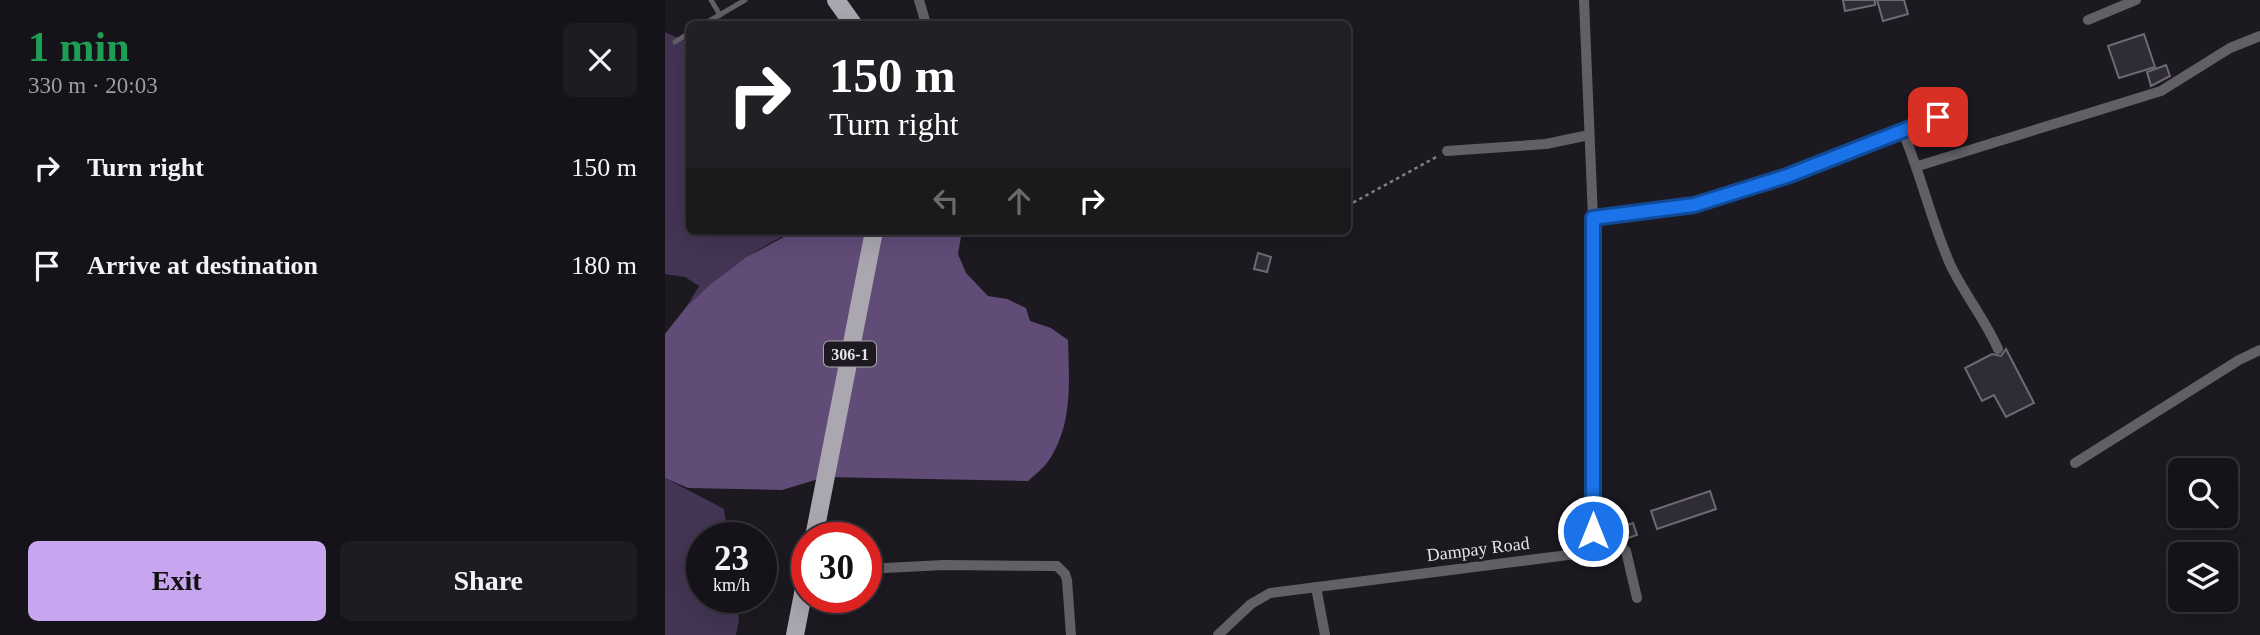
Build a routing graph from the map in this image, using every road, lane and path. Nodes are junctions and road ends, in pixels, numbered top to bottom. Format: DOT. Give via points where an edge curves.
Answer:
graph roads {
  1 [pos="711,0"];
  2 [pos="745,0"];
  3 [pos="919,0"];
  4 [pos="1584,0"];
  5 [pos="2136,0"];
  6 [pos="839,3"];
  7 [pos="720,15"];
  8 [pos="2088,20"];
  9 [pos="709,21"];
  10 [pos="851,21"];
  11 [pos="925,21"];
  12 [pos="686,35"];
  13 [pos="2260,36"];
  14 [pos="675,42"];
  15 [pos="1938,117"];
  16 [pos="1902,130"];
  17 [pos="1589,135"];
  18 [pos="1447,151"];
  19 [pos="1917,166"];
  20 [pos="1351,204"];
  21 [pos="1593,218"];
  22 [pos="873,235"];
  23 [pos="1998,349"];
  24 [pos="2260,350"];
  25 [pos="2075,463"];
  26 [pos="817,522"];
  27 [pos="1590,541"];
  28 [pos="884,568"];
  29 [pos="1316,587"];
  30 [pos="1637,598"];
  31 [pos="799,613"];
  32 [pos="795,635"];
  33 [pos="1071,635"];
  34 [pos="1218,635"];
  35 [pos="1325,635"];
  1 -- 7 [label="lane"];
  2 -- 7 [label="lane"];
  3 -- 11 [label="street"];
  4 -- 17 [label="street"];
  5 -- 8 [label="street"];
  6 -- 10 [label="main road"];
  7 -- 9 [label="lane"];
  12 -- 14 [label="lane"];
  13 -- 19 [label="street" via="2230,48 2161,91"];
  15 -- 16 [label="street"];
  16 -- 19 [label="street"];
  16 -- 21 [label="street" via="1787,176 1694,205"];
  17 -- 18 [label="street" via="1546,144"];
  17 -- 21 [label="street"];
  18 -- 20 [label="path"];
  19 -- 23 [label="street" via="1949,261"];
  21 -- 27 [label="street"];
  22 -- 26 [label="main road, 306-1"];
  24 -- 25 [label="street"];
  27 -- 29 [label="street, Dampay Road" via="1576,554"];
  27 -- 30 [label="street" via="1613,543 1626,551"];
  28 -- 33 [label="street" via="1057,566 1067,580"];
  29 -- 34 [label="street, Dampay Road" via="1259,597"];
  29 -- 35 [label="street"];
  31 -- 32 [label="main road"];
}
